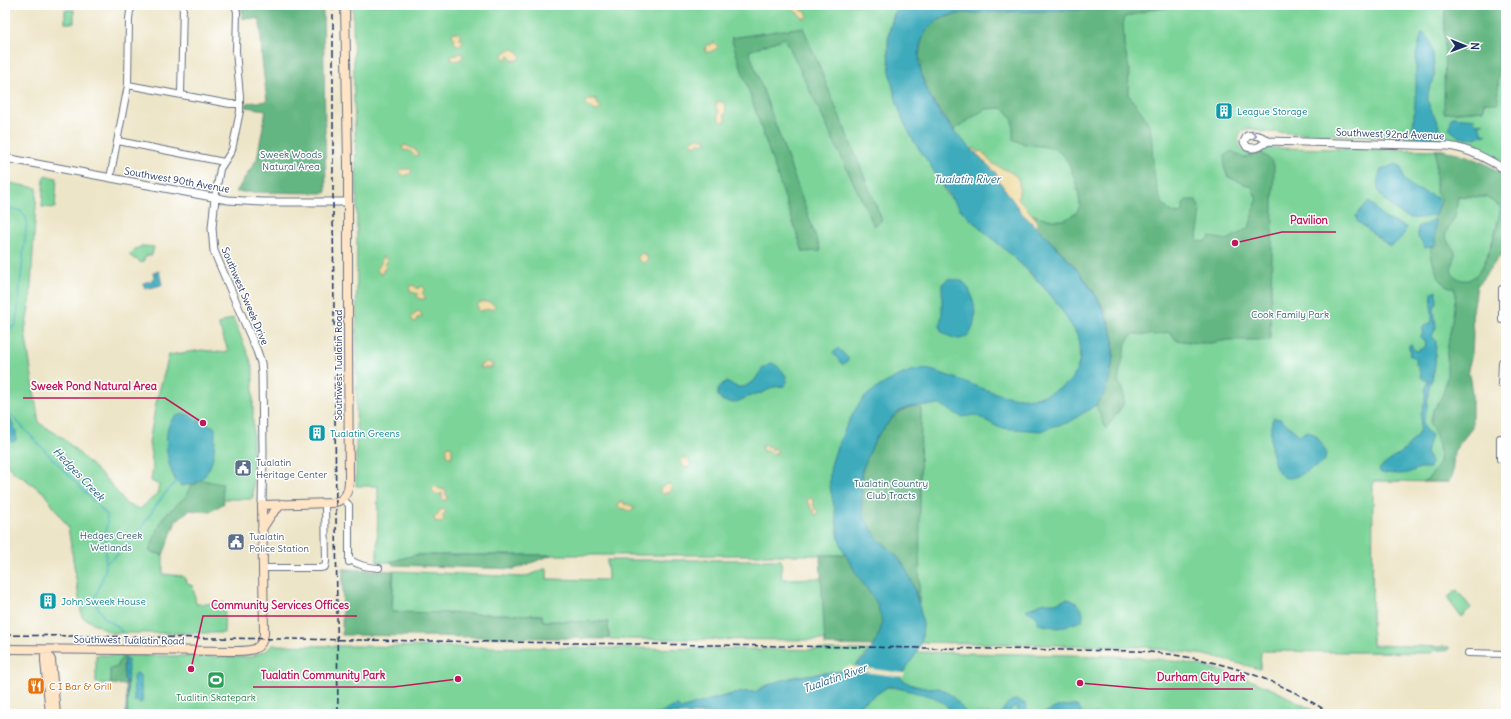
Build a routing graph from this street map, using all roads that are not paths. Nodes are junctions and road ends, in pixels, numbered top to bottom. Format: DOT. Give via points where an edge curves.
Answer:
graph roads {
  1 [pos="134,5"];
  2 [pos="183,5"];
  3 [pos="235,5"];
  4 [pos="345,5"];
  5 [pos="128,85"];
  6 [pos="181,94"];
  7 [pos="240,104"];
  8 [pos="118,141"];
  9 [pos="1268,141"];
  10 [pos="5,158"];
  11 [pos="224,162"];
  12 [pos="1506,170"];
  13 [pos="110,178"];
  14 [pos="215,198"];
  15 [pos="348,202"];
  16 [pos="1502,289"];
  17 [pos="1504,309"];
  18 [pos="1502,320"];
  19 [pos="1502,362"];
  20 [pos="1504,373"];
  21 [pos="1501,384"];
  22 [pos="1500,438"];
  23 [pos="1503,449"];
  24 [pos="1500,459"];
  25 [pos="343,499"];
  26 [pos="282,504"];
  27 [pos="325,504"];
  28 [pos="262,505"];
  29 [pos="262,530"];
  30 [pos="263,568"];
  31 [pos="379,568"];
  32 [pos="5,649"];
  33 [pos="46,650"];
  34 [pos="1468,653"];
  35 [pos="1506,654"];
  36 [pos="50,714"];
  37 [pos="56,714"];
  1 -- 5 [label="street" via="129,19"];
  2 -- 6 [label="street"];
  3 -- 7 [label="street, Southwest Sweek Drive"];
  4 -- 15 [label="main road, Southwest Tualatin Road"];
  5 -- 6 [label="street"];
  5 -- 8 [label="street"];
  6 -- 7 [label="street"];
  7 -- 11 [label="street, Southwest Sweek Drive" via="234,144"];
  8 -- 11 [label="street"];
  8 -- 13 [label="street"];
  9 -- 12 [label="street, Southwest 92nd Avenue" via="1448,146 1479,154"];
  10 -- 13 [label="street, Southwest 90th Avenue"];
  11 -- 14 [label="street, Southwest Sweek Drive" via="217,178"];
  13 -- 14 [label="street, Southwest 90th Avenue"];
  14 -- 15 [label="street, Southwest 90th Avenue" via="253,202"];
  14 -- 28 [label="street, Southwest Sweek Drive" via="212,228 214,251 257,351 262,370"];
  15 -- 25 [label="main road, Southwest Tualatin Road" via="349,480 348,490"];
  16 -- 17 [label="street"];
  17 -- 18 [label="street"];
  19 -- 20 [label="street"];
  20 -- 21 [label="street"];
  22 -- 23 [label="street"];
  23 -- 24 [label="street"];
  25 -- 27 [label="main road"];
  25 -- 31 [label="street" via="349,505 349,561"];
  26 -- 27 [label="main road"];
  26 -- 28 [label="main road"];
  26 -- 29 [label="main road" via="271,515"];
  27 -- 30 [label="street" via="325,567"];
  28 -- 29 [label="main road, Southwest Tualatin Road"];
  29 -- 30 [label="main road, Southwest Tualatin Road"];
  30 -- 33 [label="main road, Southwest Tualatin Road" via="264,634 261,643 254,649 236,652"];
  32 -- 33 [label="main road"];
  33 -- 36 [label="main road"];
  33 -- 37 [label="main road" via="51,660"];
  34 -- 35 [label="street"];
}
